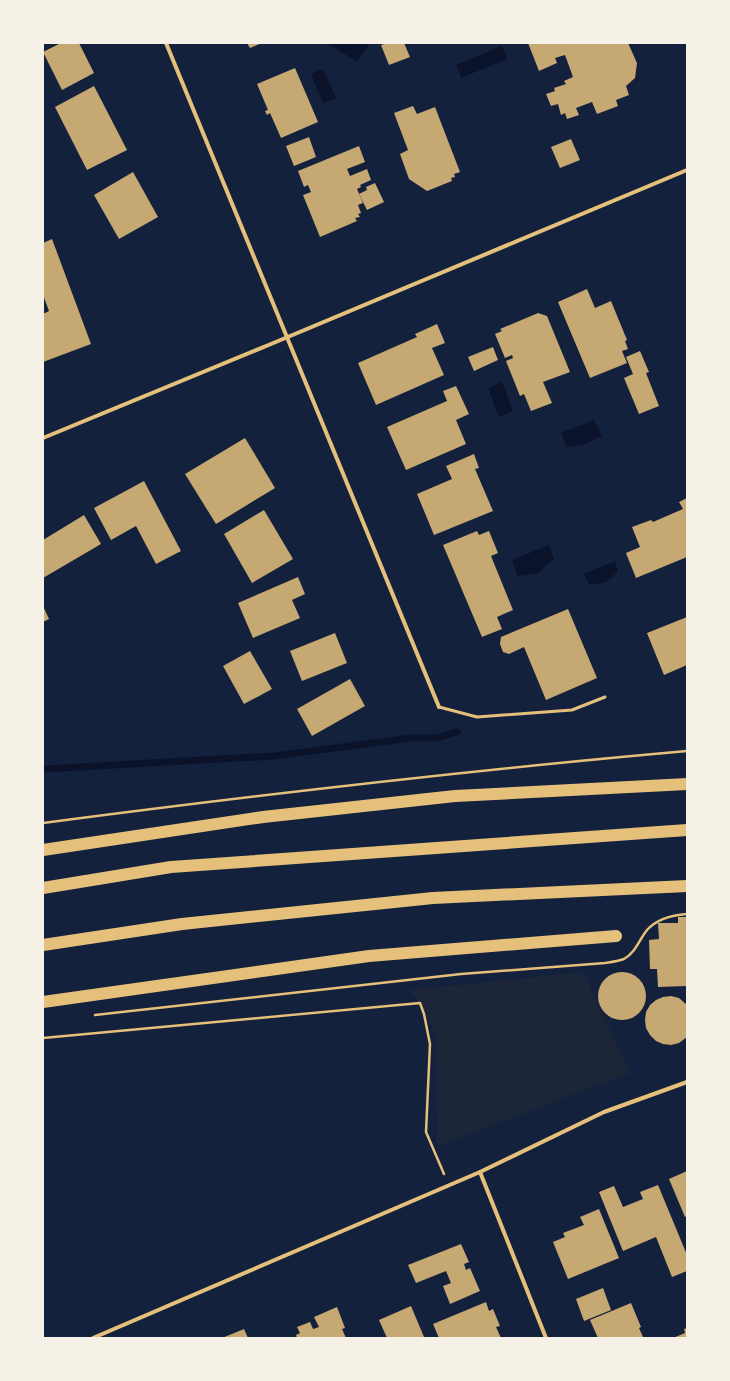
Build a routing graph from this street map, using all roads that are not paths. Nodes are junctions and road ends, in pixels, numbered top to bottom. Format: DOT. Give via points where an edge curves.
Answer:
graph roads {
  1 [pos="166,43"];
  2 [pos="687,170"];
  3 [pos="286,338"];
  4 [pos="43,438"];
  5 [pos="605,697"];
  6 [pos="439,707"];
  7 [pos="687,784"];
  8 [pos="687,830"];
  9 [pos="43,850"];
  10 [pos="687,886"];
  11 [pos="43,888"];
  12 [pos="616,936"];
  13 [pos="43,945"];
  14 [pos="43,1002"];
  15 [pos="687,1082"];
  16 [pos="480,1172"];
  17 [pos="92,1338"];
  18 [pos="546,1338"];
  1 -- 3 [label="street"];
  2 -- 3 [label="street"];
  3 -- 4 [label="street"];
  3 -- 6 [label="street"];
  5 -- 6 [label="lane" via="572,710 477,717"];
  7 -- 9 [label="highway" via="455,796 263,817"];
  8 -- 11 [label="highway" via="171,866"];
  10 -- 13 [label="highway" via="433,898 182,924"];
  12 -- 14 [label="highway" via="369,956"];
  15 -- 16 [label="street" via="604,1112"];
  16 -- 17 [label="street"];
  16 -- 18 [label="street"];
}
